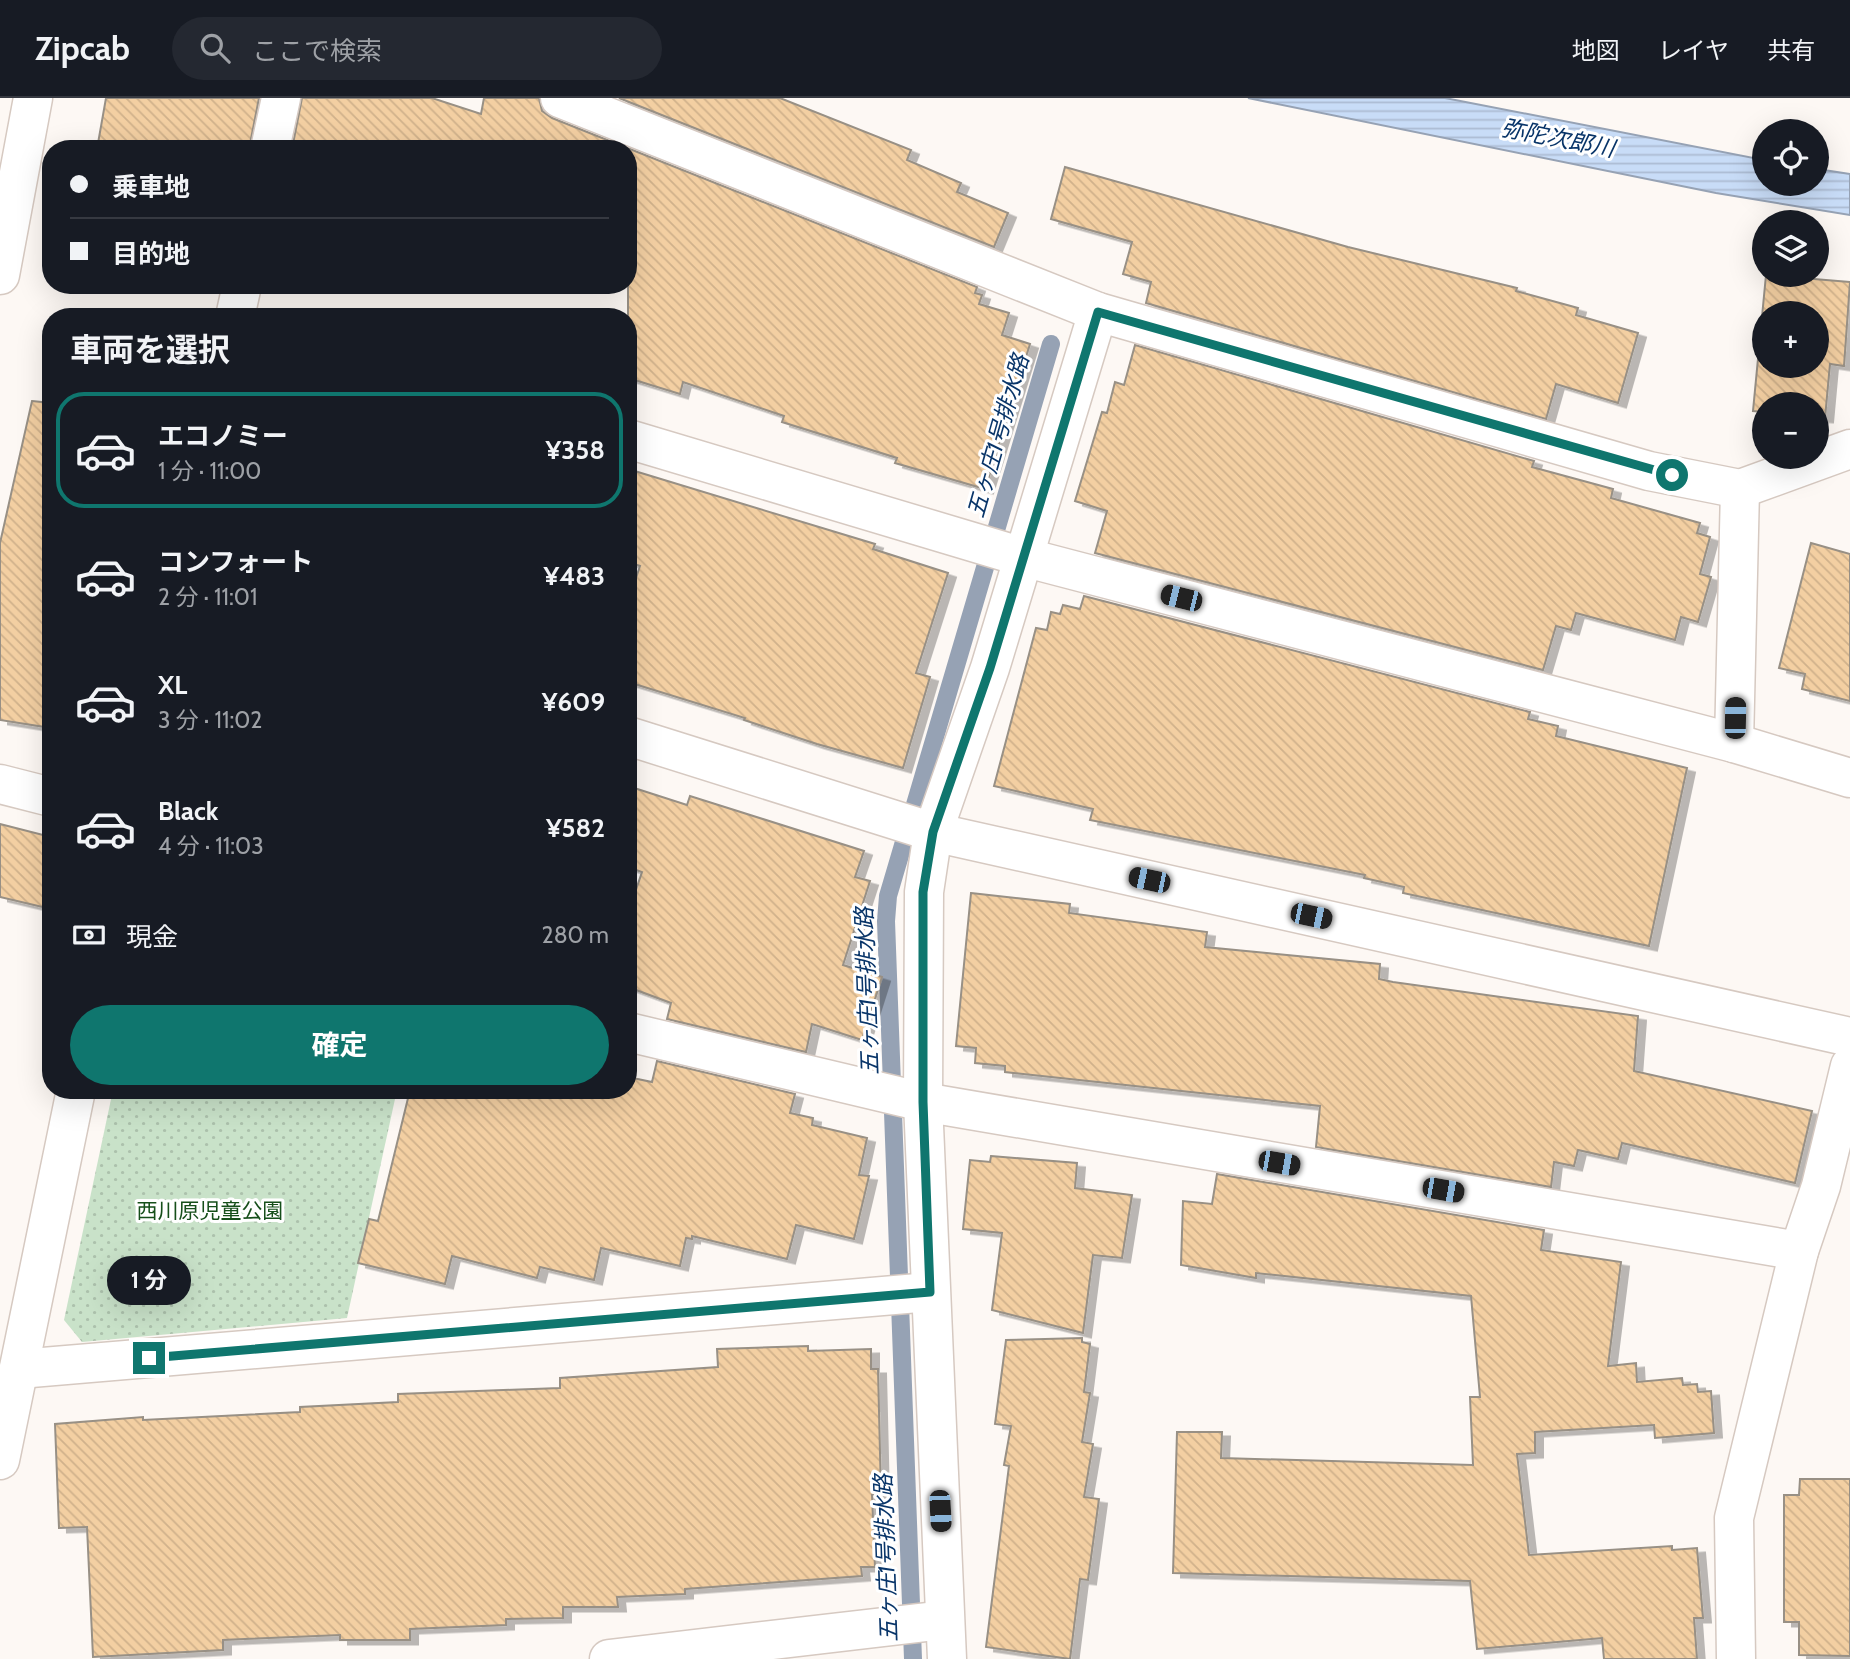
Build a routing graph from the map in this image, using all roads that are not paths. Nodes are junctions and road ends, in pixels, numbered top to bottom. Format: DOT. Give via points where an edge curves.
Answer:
graph roads {
  1 [pos="33,98"];
  2 [pos="281,98"];
  3 [pos="560,98"];
  4 [pos="272,140"];
  5 [pos="0,275"];
  6 [pos="1098,312"];
  7 [pos="637,442"];
  8 [pos="1850,449"];
  9 [pos="1740,489"];
  10 [pos="1000,550"];
  11 [pos="637,739"];
  12 [pos="1734,743"];
  13 [pos="1850,778"];
  14 [pos="0,784"];
  15 [pos="42,795"];
  16 [pos="914,825"];
  17 [pos="637,1034"];
  18 [pos="1850,1037"];
  19 [pos="1850,1066"];
  20 [pos="901,1096"];
  21 [pos="74,1099"];
  22 [pos="1799,1251"];
  23 [pos="910,1293"];
  24 [pos="19,1369"];
  25 [pos="0,1460"];
  26 [pos="922,1623"];
  27 [pos="609,1659"];
  28 [pos="947,1659"];
  29 [pos="1736,1659"];
  1 -- 5 [label="street"];
  2 -- 4 [label="street"];
  3 -- 6 [label="street"];
  6 -- 9 [label="street" via="1649,471"];
  6 -- 10 [label="street"];
  7 -- 10 [label="street"];
  8 -- 9 [label="street"];
  9 -- 12 [label="street"];
  10 -- 12 [label="street"];
  10 -- 16 [label="street" via="990,668"];
  11 -- 16 [label="street"];
  12 -- 13 [label="street"];
  14 -- 15 [label="street"];
  16 -- 18 [label="street"];
  16 -- 20 [label="street" via="923,892"];
  17 -- 20 [label="street"];
  19 -- 22 [label="street" via="1821,1186"];
  20 -- 22 [label="street"];
  20 -- 23 [label="street"];
  21 -- 24 [label="street"];
  22 -- 29 [label="street" via="1734,1518"];
  23 -- 24 [label="street"];
  23 -- 26 [label="street"];
  24 -- 25 [label="street"];
  26 -- 27 [label="street"];
  26 -- 28 [label="street"];
}
